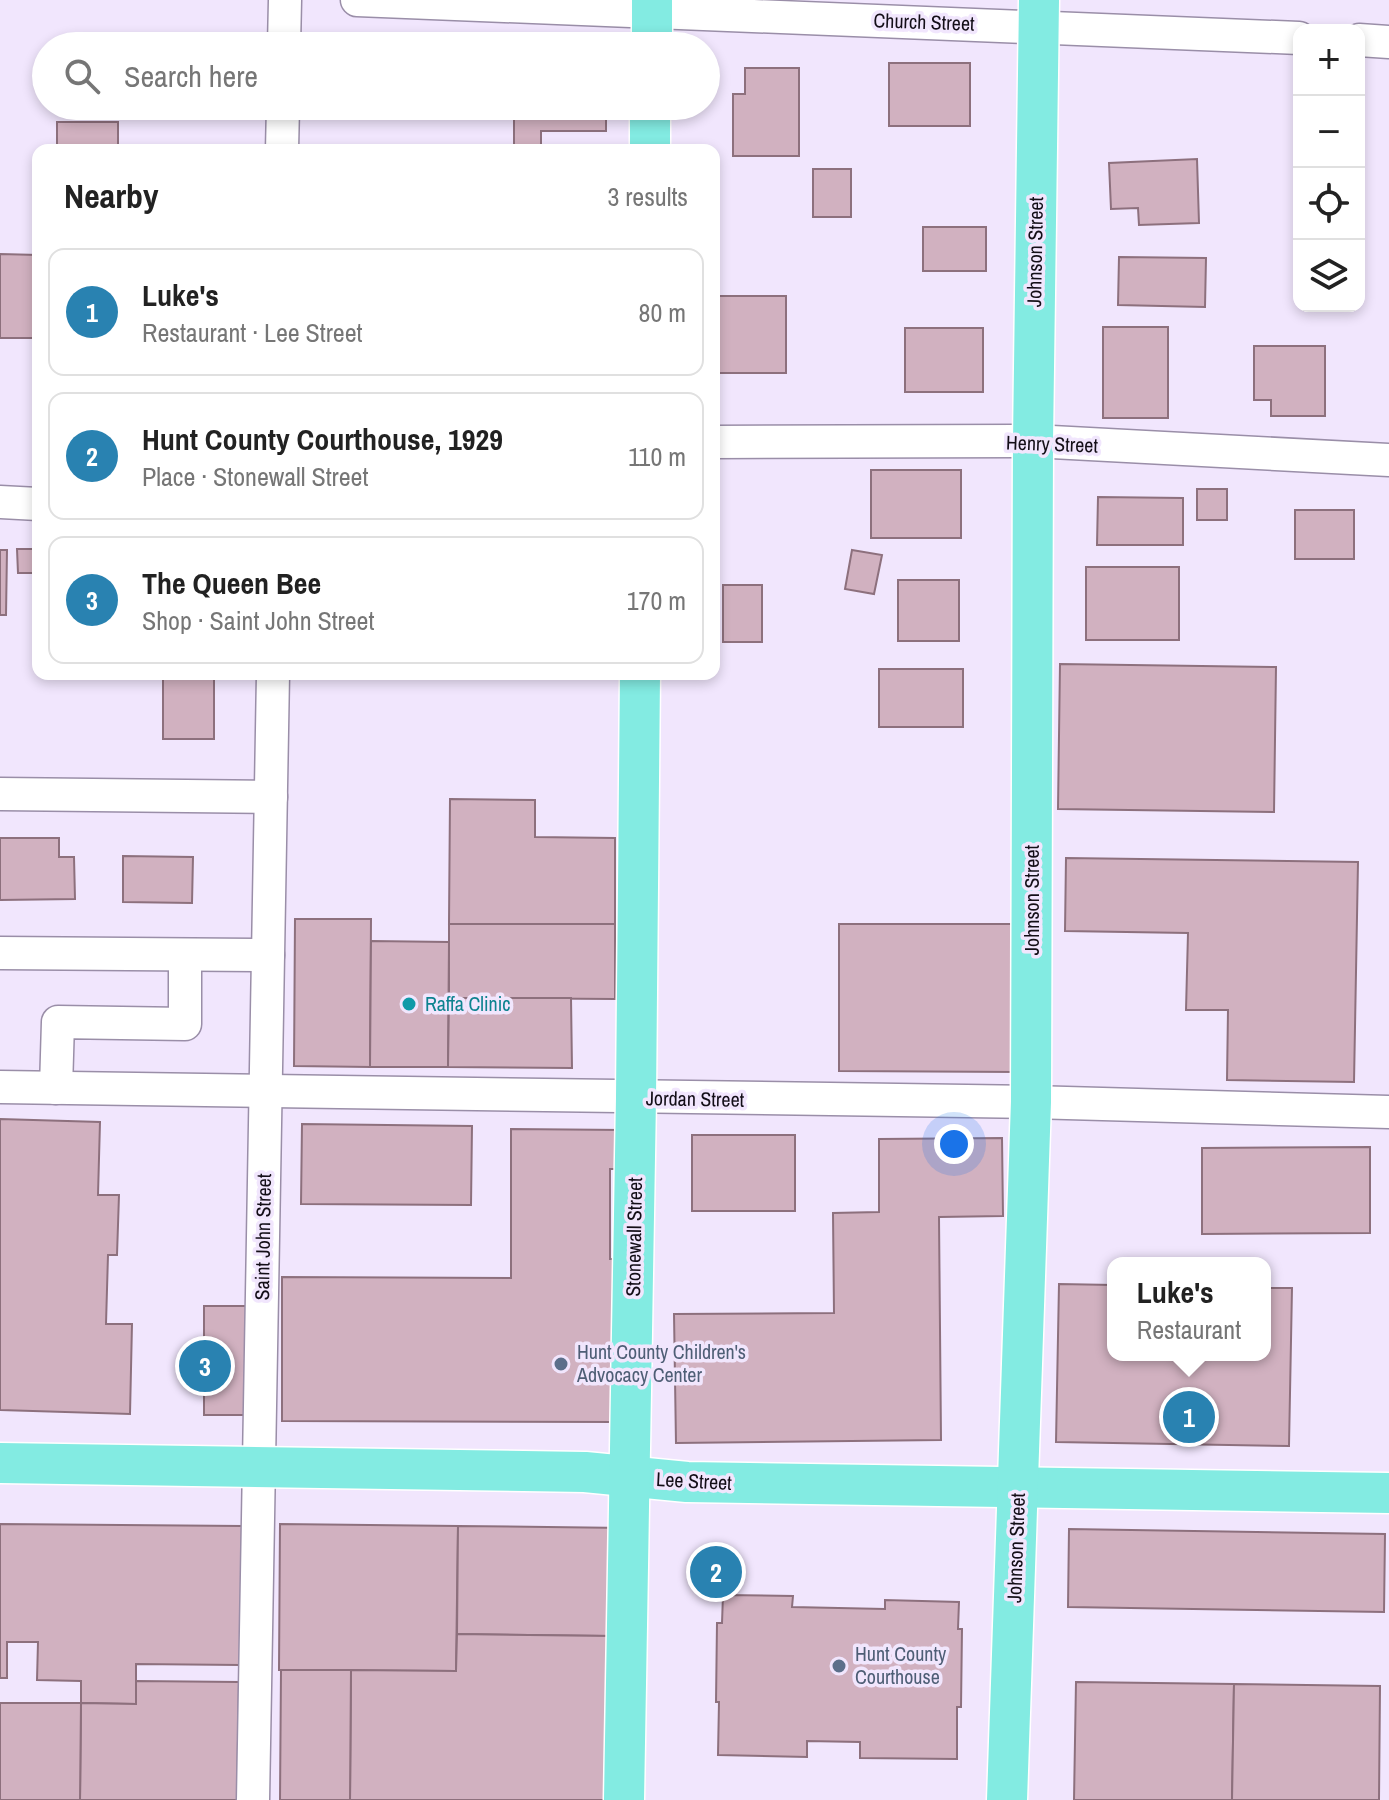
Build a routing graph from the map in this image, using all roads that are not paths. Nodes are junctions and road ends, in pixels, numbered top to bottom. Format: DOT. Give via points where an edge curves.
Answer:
graph roads {
  1 [pos="285,0"];
  2 [pos="357,0"];
  3 [pos="1039,13"];
  4 [pos="652,19"];
  5 [pos="284,32"];
  6 [pos="1293,37"];
  7 [pos="1365,40"];
  8 [pos="1389,42"];
  9 [pos="283,120"];
  10 [pos="650,120"];
  11 [pos="282,144"];
  12 [pos="650,144"];
  13 [pos="1033,441"];
  14 [pos="720,442"];
  15 [pos="1389,460"];
  16 [pos="0,502"];
  17 [pos="32,504"];
  18 [pos="273,680"];
  19 [pos="640,680"];
  20 [pos="0,794"];
  21 [pos="271,797"];
  22 [pos="0,953"];
  23 [pos="185,955"];
  24 [pos="268,955"];
  25 [pos="0,1087"];
  26 [pos="56,1088"];
  27 [pos="266,1091"];
  28 [pos="636,1098"];
  29 [pos="1031,1102"];
  30 [pos="1389,1112"];
  31 [pos="0,1463"];
  32 [pos="259,1468"];
  33 [pos="631,1477"];
  34 [pos="1018,1487"];
  35 [pos="1389,1493"];
  36 [pos="253,1800"];
  37 [pos="624,1800"];
  38 [pos="1007,1800"];
  1 -- 5 [label="street"];
  2 -- 4 [label="street, Church Street"];
  3 -- 4 [label="street, Church Street"];
  3 -- 6 [label="street, Church Street"];
  3 -- 13 [label="main road, Johnson Street"];
  7 -- 8 [label="street"];
  9 -- 11 [label="street"];
  10 -- 12 [label="main road"];
  13 -- 14 [label="street, Henry Street"];
  13 -- 15 [label="street, Henry Street"];
  13 -- 29 [label="main road, Johnson Street"];
  16 -- 17 [label="street"];
  18 -- 21 [label="street, Saint John Street"];
  19 -- 28 [label="main road, Stonewall Street"];
  20 -- 21 [label="street"];
  21 -- 24 [label="street, Saint John Street"];
  22 -- 23 [label="street"];
  23 -- 24 [label="street"];
  23 -- 26 [label="street" via="185,1024 58,1022"];
  24 -- 27 [label="street, Saint John Street"];
  25 -- 26 [label="street, Jordan Street"];
  26 -- 27 [label="street, Jordan Street"];
  27 -- 28 [label="street, Jordan Street"];
  27 -- 32 [label="street, Saint John Street"];
  28 -- 29 [label="street, Jordan Street"];
  28 -- 33 [label="main road, Stonewall Street"];
  29 -- 30 [label="street, Jordan Street"];
  29 -- 34 [label="main road, Johnson Street"];
  31 -- 32 [label="main road, Lee Street"];
  32 -- 33 [label="main road, Lee Street"];
  32 -- 36 [label="street, Saint John Street"];
  33 -- 34 [label="main road, Lee Street"];
  33 -- 37 [label="main road, Stonewall Street"];
  34 -- 35 [label="main road, Lee Street"];
  34 -- 38 [label="main road, Johnson Street"];
}
